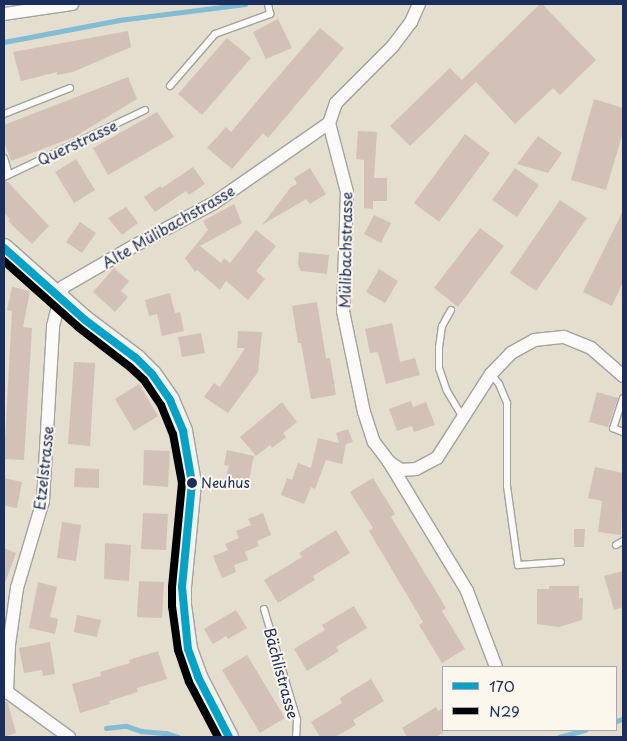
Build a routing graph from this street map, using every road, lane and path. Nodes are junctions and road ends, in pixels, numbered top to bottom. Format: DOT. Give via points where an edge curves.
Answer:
graph roads {
  1 [pos="72,4"];
  2 [pos="268,4"];
  3 [pos="419,4"];
  4 [pos="4,14"];
  5 [pos="170,86"];
  6 [pos="70,88"];
  7 [pos="145,110"];
  8 [pos="4,114"];
  9 [pos="329,123"];
  10 [pos="4,158"];
  11 [pos="6,176"];
  12 [pos="4,248"];
  13 [pos="60,298"];
  14 [pos="451,310"];
  15 [pos="491,374"];
  16 [pos="623,376"];
  17 [pos="623,398"];
  18 [pos="463,418"];
  19 [pos="623,432"];
  20 [pos="389,462"];
  21 [pos="623,542"];
  22 [pos="616,545"];
  23 [pos="561,562"];
  24 [pos="264,609"];
  25 [pos="496,666"];
  26 [pos="5,692"];
  27 [pos="69,737"];
  28 [pos="229,737"];
  29 [pos="296,737"];
  1 -- 4 [label="street"];
  2 -- 5 [label="lane" via="270,14 215,34"];
  3 -- 9 [label="street" via="411,22 392,46 336,103"];
  6 -- 8 [label="lane"];
  7 -- 11 [label="lane, Querstrasse"];
  9 -- 13 [label="street, Alte Mülibachstrasse" via="214,203 63,287"];
  9 -- 20 [label="street, Mülibachstrasse" via="347,192 343,311 364,412 374,442"];
  10 -- 11 [label="lane, Querstrasse"];
  12 -- 13 [label="main road"];
  13 -- 26 [label="street, Etzelstrasse" via="53,326 43,501 17,588"];
  13 -- 28 [label="main road" via="152,374 170,400 183,431 192,483 182,587 184,626 198,678"];
  14 -- 18 [label="lane" via="442,326 438,346 439,368 447,391"];
  15 -- 16 [label="street" via="511,353 534,340 564,337 591,348"];
  15 -- 18 [label="street"];
  15 -- 23 [label="lane" via="507,403 507,486 518,565"];
  17 -- 19 [label="lane" via="613,428"];
  18 -- 20 [label="street" via="437,458 416,470 401,470"];
  20 -- 25 [label="street, Mülibachstrasse" via="467,590"];
  21 -- 22 [label="lane"];
  24 -- 29 [label="lane, Bächlistrasse" via="297,720"];
  26 -- 27 [label="street"];
}
